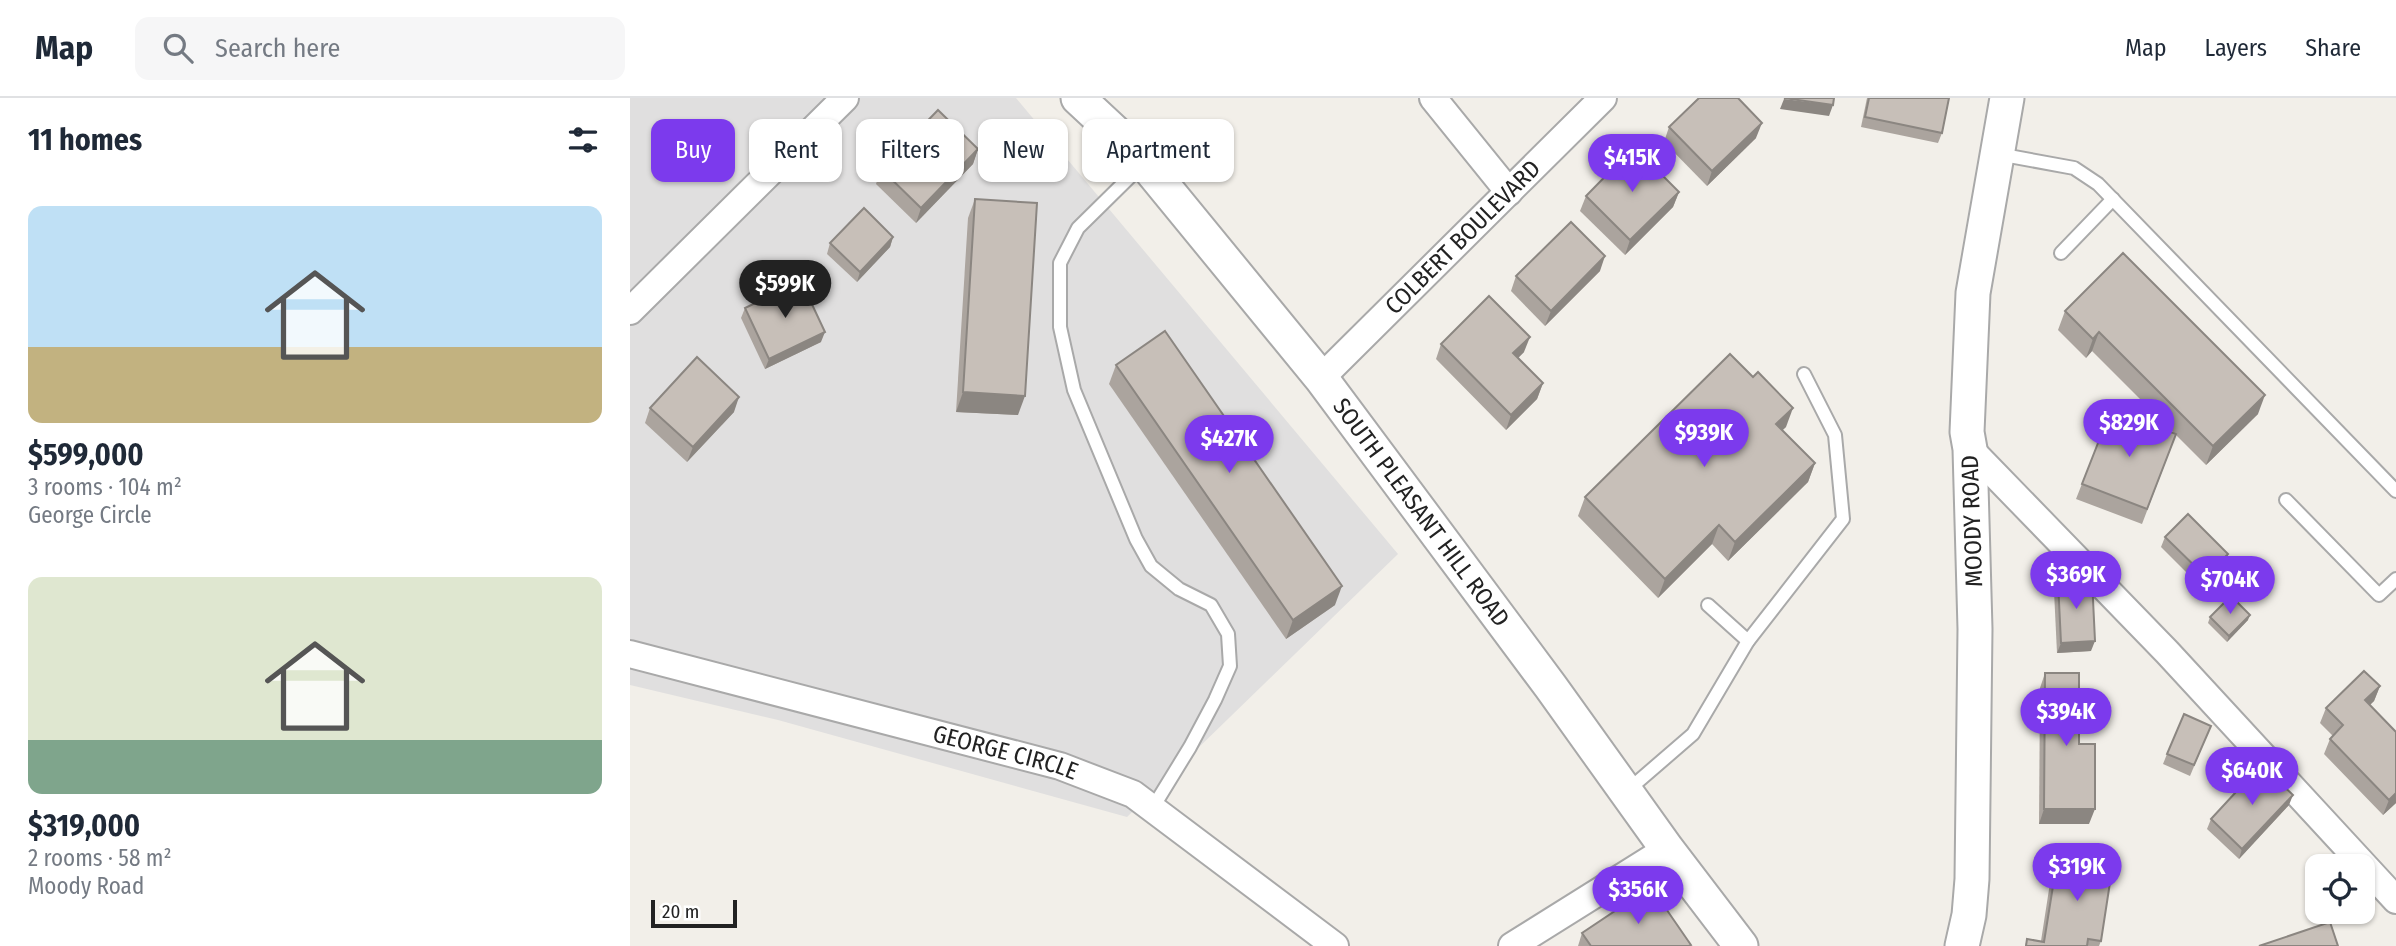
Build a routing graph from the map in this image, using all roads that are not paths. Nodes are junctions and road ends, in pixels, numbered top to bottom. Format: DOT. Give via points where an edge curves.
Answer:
graph roads {
  1 [pos="845,98"];
  2 [pos="1078,98"];
  3 [pos="1433,98"];
  4 [pos="1603,98"];
  5 [pos="2007,98"];
  6 [pos="1099,119"];
  7 [pos="1997,154"];
  8 [pos="1125,182"];
  9 [pos="1160,182"];
  10 [pos="1508,192"];
  11 [pos="2113,199"];
  12 [pos="2061,253"];
  13 [pos="630,311"];
  14 [pos="1804,374"];
  15 [pos="1321,378"];
  16 [pos="1970,449"];
  17 [pos="2396,491"];
  18 [pos="2286,500"];
  19 [pos="2396,579"];
  20 [pos="1708,605"];
  21 [pos="1748,641"];
  22 [pos="630,654"];
  23 [pos="1627,791"];
  24 [pos="1152,808"];
  25 [pos="1667,849"];
  26 [pos="2396,900"];
  27 [pos="1335,946"];
  28 [pos="1512,946"];
  29 [pos="1741,946"];
  30 [pos="1962,946"];
  1 -- 13 [label="street"];
  2 -- 6 [label="street, SOUTH PLEASANT HILL ROAD"];
  3 -- 10 [label="street"];
  4 -- 10 [label="street, COLBERT BOULEVARD"];
  5 -- 7 [label="street, MOODY ROAD"];
  7 -- 11 [label="lane" via="2074,169"];
  7 -- 16 [label="street, MOODY ROAD" via="1973,293 1966,432"];
  8 -- 24 [label="lane" via="1078,228 1060,263 1060,327 1074,390 1136,539 1152,566 1179,589 1211,606 1228,634 1230,666 1190,747"];
  9 -- 15 [label="street, SOUTH PLEASANT HILL ROAD"];
  10 -- 15 [label="street, COLBERT BOULEVARD"];
  11 -- 12 [label="lane"];
  11 -- 17 [label="lane"];
  14 -- 21 [label="lane" via="1835,435 1843,519"];
  15 -- 23 [label="street, SOUTH PLEASANT HILL ROAD"];
  16 -- 26 [label="street" via="2167,652"];
  16 -- 30 [label="street, MOODY ROAD" via="1975,629 1972,879"];
  18 -- 19 [label="lane" via="2379,595"];
  20 -- 21 [label="lane"];
  21 -- 23 [label="lane" via="1693,734"];
  22 -- 24 [label="street, GEORGE CIRCLE" via="1060,766 1133,794"];
  23 -- 25 [label="street, SOUTH PLEASANT HILL ROAD"];
  24 -- 27 [label="street, GEORGE CIRCLE"];
  25 -- 28 [label="street"];
  25 -- 29 [label="street, SOUTH PLEASANT HILL ROAD"];
}
